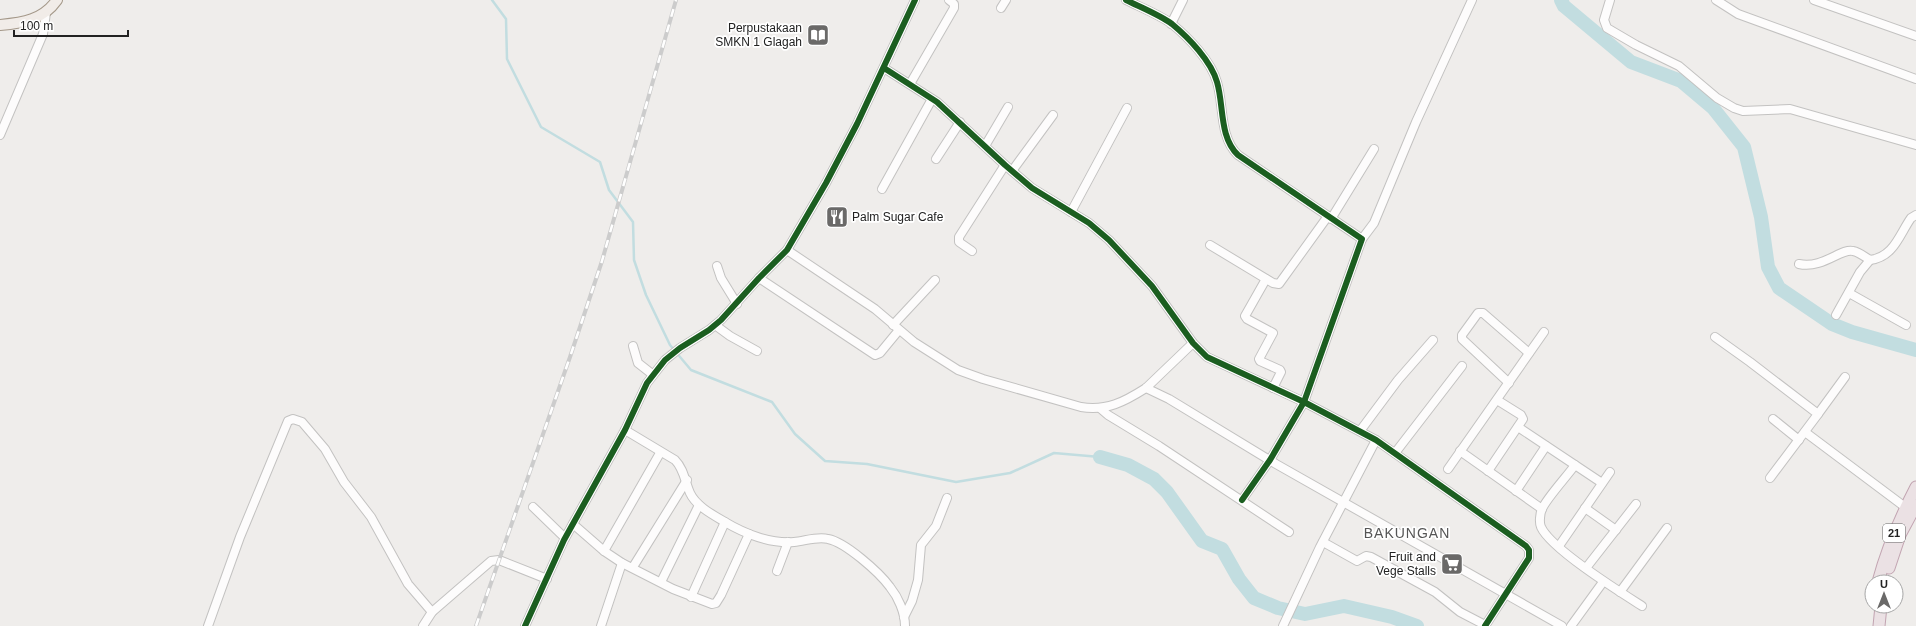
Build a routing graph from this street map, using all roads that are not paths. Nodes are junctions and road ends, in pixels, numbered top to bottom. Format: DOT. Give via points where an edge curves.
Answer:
graph roads {
  1 [pos="57,0"];
  2 [pos="915,0"];
  3 [pos="949,0"];
  4 [pos="1006,0"];
  5 [pos="1126,0"];
  6 [pos="1183,0"];
  7 [pos="1472,0"];
  8 [pos="1610,0"];
  9 [pos="1716,0"];
  10 [pos="1814,0"];
  11 [pos="1001,8"];
  12 [pos="46,13"];
  13 [pos="1171,24"];
  14 [pos="0,25"];
  15 [pos="1916,36"];
  16 [pos="884,68"];
  17 [pos="1916,79"];
  18 [pos="910,84"];
  19 [pos="932,99"];
  20 [pos="1008,107"];
  21 [pos="1127,108"];
  22 [pos="1053,115"];
  23 [pos="960,122"];
  24 [pos="0,135"];
  25 [pos="1916,145"];
  26 [pos="985,146"];
  27 [pos="1374,149"];
  28 [pos="936,159"];
  29 [pos="1005,165"];
  30 [pos="1012,171"];
  31 [pos="882,189"];
  32 [pos="1070,212"];
  33 [pos="1916,215"];
  34 [pos="1330,218"];
  35 [pos="1362,239"];
  36 [pos="1210,245"];
  37 [pos="787,250"];
  38 [pos="972,251"];
  39 [pos="1870,260"];
  40 [pos="1799,264"];
  41 [pos="716,266"];
  42 [pos="759,278"];
  43 [pos="1266,279"];
  44 [pos="936,280"];
  45 [pos="1848,293"];
  46 [pos="736,304"];
  47 [pos="1836,315"];
  48 [pos="1906,324"];
  49 [pos="715,325"];
  50 [pos="896,327"];
  51 [pos="1544,332"];
  52 [pos="1715,338"];
  53 [pos="1433,340"];
  54 [pos="1193,343"];
  55 [pos="633,346"];
  56 [pos="757,351"];
  57 [pos="1529,353"];
  58 [pos="1462,366"];
  59 [pos="652,374"];
  60 [pos="1845,377"];
  61 [pos="1509,383"];
  62 [pos="1146,388"];
  63 [pos="1273,388"];
  64 [pos="1497,400"];
  65 [pos="1304,402"];
  66 [pos="1101,409"];
  67 [pos="1818,414"];
  68 [pos="1773,419"];
  69 [pos="1518,427"];
  70 [pos="625,430"];
  71 [pos="1360,431"];
  72 [pos="1805,432"];
  73 [pos="1376,440"];
  74 [pos="1799,440"];
  75 [pos="1546,446"];
  76 [pos="1460,451"];
  77 [pos="1395,452"];
  78 [pos="660,453"];
  79 [pos="1270,460"];
  80 [pos="1575,465"];
  81 [pos="1448,469"];
  82 [pos="1488,471"];
  83 [pos="1610,472"];
  84 [pos="1770,478"];
  85 [pos="687,480"];
  86 [pos="1602,483"];
  87 [pos="1916,487"];
  88 [pos="1516,490"];
  89 [pos="947,498"];
  90 [pos="1242,500"];
  91 [pos="1344,502"];
  92 [pos="1636,504"];
  93 [pos="700,505"];
  94 [pos="1916,505"];
  95 [pos="534,507"];
  96 [pos="1904,507"];
  97 [pos="1585,508"];
  98 [pos="1542,509"];
  99 [pos="725,522"];
  100 [pos="573,524"];
  101 [pos="1667,528"];
  102 [pos="1616,530"];
  103 [pos="1289,532"];
  104 [pos="749,534"];
  105 [pos="565,538"];
  106 [pos="788,542"];
  107 [pos="1323,542"];
  108 [pos="1559,546"];
  109 [pos="604,551"];
  110 [pos="622,563"];
  111 [pos="633,568"];
  112 [pos="1586,568"];
  113 [pos="776,572"];
  114 [pos="1880,574"];
  115 [pos="1888,574"];
  116 [pos="546,578"];
  117 [pos="661,582"];
  118 [pos="1603,582"];
  119 [pos="1620,592"];
  120 [pos="1506,594"];
  121 [pos="691,597"];
  122 [pos="1642,606"];
  123 [pos="432,612"];
  124 [pos="1873,614"];
  125 [pos="1880,614"];
  126 [pos="904,617"];
  127 [pos="208,626"];
  128 [pos="423,626"];
  129 [pos="525,626"];
  130 [pos="601,626"];
  131 [pos="905,626"];
  132 [pos="1283,626"];
  133 [pos="1485,626"];
  134 [pos="1562,626"];
  135 [pos="1571,626"];
  136 [pos="1872,626"];
  137 [pos="1879,626"];
  1 -- 12 [label="main road"];
  2 -- 16 [label="street"];
  3 -- 18 [label="street" via="954,8"];
  4 -- 11 [label="street"];
  5 -- 13 [label="street"];
  6 -- 13 [label="street"];
  7 -- 35 [label="street" via="1416,122 1374,223"];
  8 -- 25 [label="street" via="1604,20 1607,28 1679,66 1725,104 1743,111 1790,109"];
  9 -- 17 [label="street" via="1738,14"];
  10 -- 15 [label="street"];
  12 -- 14 [label="main road" via="30,21"];
  12 -- 24 [label="street" via="43,34"];
  13 -- 34 [label="street" via="1210,67 1217,82 1226,132 1232,148"];
  16 -- 18 [label="street"];
  16 -- 37 [label="street" via="826,183"];
  18 -- 19 [label="street"];
  19 -- 23 [label="street"];
  19 -- 31 [label="street"];
  20 -- 26 [label="street"];
  21 -- 32 [label="street"];
  22 -- 30 [label="street"];
  23 -- 26 [label="street"];
  23 -- 28 [label="street"];
  26 -- 29 [label="street"];
  27 -- 34 [label="street"];
  29 -- 30 [label="street"];
  29 -- 38 [label="street" via="959,237 959,242"];
  30 -- 32 [label="street" via="1032,188"];
  32 -- 54 [label="street" via="1099,231 1128,258 1152,286"];
  33 -- 39 [label="street" via="1911,218 1892,250"];
  34 -- 35 [label="street"];
  34 -- 43 [label="street" via="1280,283 1275,284"];
  35 -- 65 [label="street"];
  36 -- 43 [label="street"];
  37 -- 42 [label="street"];
  37 -- 50 [label="street" via="859,298"];
  39 -- 40 [label="street" via="1855,251 1850,251 1820,264"];
  39 -- 45 [label="street"];
  41 -- 46 [label="street" via="720,278"];
  42 -- 46 [label="street"];
  42 -- 50 [label="street" via="873,355 880,353"];
  43 -- 63 [label="street" via="1245,316 1273,333 1259,359 1281,372"];
  44 -- 50 [label="street"];
  45 -- 47 [label="street"];
  45 -- 48 [label="street"];
  46 -- 49 [label="street"];
  49 -- 56 [label="street"];
  49 -- 59 [label="street" via="680,348"];
  50 -- 66 [label="street" via="958,370 1062,402"];
  51 -- 57 [label="street"];
  52 -- 67 [label="street"];
  53 -- 71 [label="street" via="1398,380"];
  54 -- 62 [label="street"];
  54 -- 63 [label="street" via="1207,357"];
  55 -- 59 [label="street" via="638,363"];
  57 -- 61 [label="street"];
  57 -- 61 [label="street" via="1483,313 1478,313 1462,335 1462,339"];
  58 -- 77 [label="street"];
  59 -- 70 [label="street"];
  60 -- 67 [label="street"];
  61 -- 64 [label="street"];
  62 -- 66 [label="street"];
  62 -- 79 [label="street" via="1170,399"];
  63 -- 65 [label="street"];
  64 -- 69 [label="street" via="1523,417"];
  64 -- 76 [label="street"];
  65 -- 71 [label="street"];
  65 -- 79 [label="street"];
  66 -- 90 [label="street"];
  67 -- 72 [label="street"];
  68 -- 74 [label="street"];
  69 -- 75 [label="street"];
  69 -- 82 [label="street"];
  70 -- 78 [label="street"];
  70 -- 100 [label="street"];
  71 -- 73 [label="street"];
  72 -- 74 [label="street"];
  72 -- 96 [label="street"];
  73 -- 77 [label="street"];
  73 -- 91 [label="street"];
  74 -- 84 [label="street"];
  75 -- 80 [label="street"];
  75 -- 88 [label="street"];
  76 -- 81 [label="street"];
  76 -- 82 [label="street"];
  77 -- 120 [label="street" via="1530,550 1529,558"];
  78 -- 85 [label="street" via="678,464"];
  78 -- 109 [label="street"];
  79 -- 90 [label="street"];
  79 -- 91 [label="street"];
  80 -- 86 [label="street"];
  80 -- 98 [label="street"];
  82 -- 88 [label="street"];
  83 -- 86 [label="street"];
  85 -- 93 [label="street" via="690,493"];
  85 -- 111 [label="street"];
  86 -- 97 [label="street"];
  87 -- 96 [label="highway, 21"];
  88 -- 98 [label="street"];
  89 -- 126 [label="street" via="936,526 921,545 918,580"];
  90 -- 103 [label="street"];
  91 -- 107 [label="street"];
  91 -- 120 [label="street"];
  92 -- 102 [label="street"];
  93 -- 99 [label="street"];
  93 -- 117 [label="street"];
  94 -- 115 [label="highway, 21" via="1899,539"];
  95 -- 105 [label="street"];
  96 -- 114 [label="highway, 21"];
  97 -- 102 [label="street"];
  97 -- 108 [label="street"];
  98 -- 108 [label="street" via="1541,526 1546,535"];
  99 -- 104 [label="street"];
  99 -- 121 [label="street"];
  100 -- 105 [label="street"];
  100 -- 109 [label="street"];
  101 -- 119 [label="street"];
  102 -- 112 [label="street"];
  104 -- 106 [label="street"];
  104 -- 121 [label="street" via="716,603 710,604"];
  105 -- 116 [label="street"];
  106 -- 113 [label="street"];
  106 -- 126 [label="street" via="826,538 838,543 856,555 890,587"];
  107 -- 132 [label="street"];
  107 -- 133 [label="street" via="1357,561 1366,556 1371,557 1435,592 1460,612"];
  108 -- 112 [label="street"];
  109 -- 110 [label="street"];
  110 -- 111 [label="street"];
  110 -- 130 [label="street"];
  111 -- 117 [label="street"];
  112 -- 118 [label="street"];
  116 -- 123 [label="street" via="499,560 491,561"];
  116 -- 129 [label="street"];
  117 -- 121 [label="street"];
  118 -- 119 [label="street"];
  118 -- 135 [label="street"];
  119 -- 122 [label="street"];
  120 -- 133 [label="street"];
  120 -- 134 [label="street"];
  123 -- 127 [label="street" via="408,584 371,517 344,482 325,449 302,422 293,419 288,421 240,537"];
  123 -- 128 [label="street"];
  124 -- 136 [label="highway"];
  125 -- 137 [label="highway"];
  126 -- 131 [label="street"];
}
